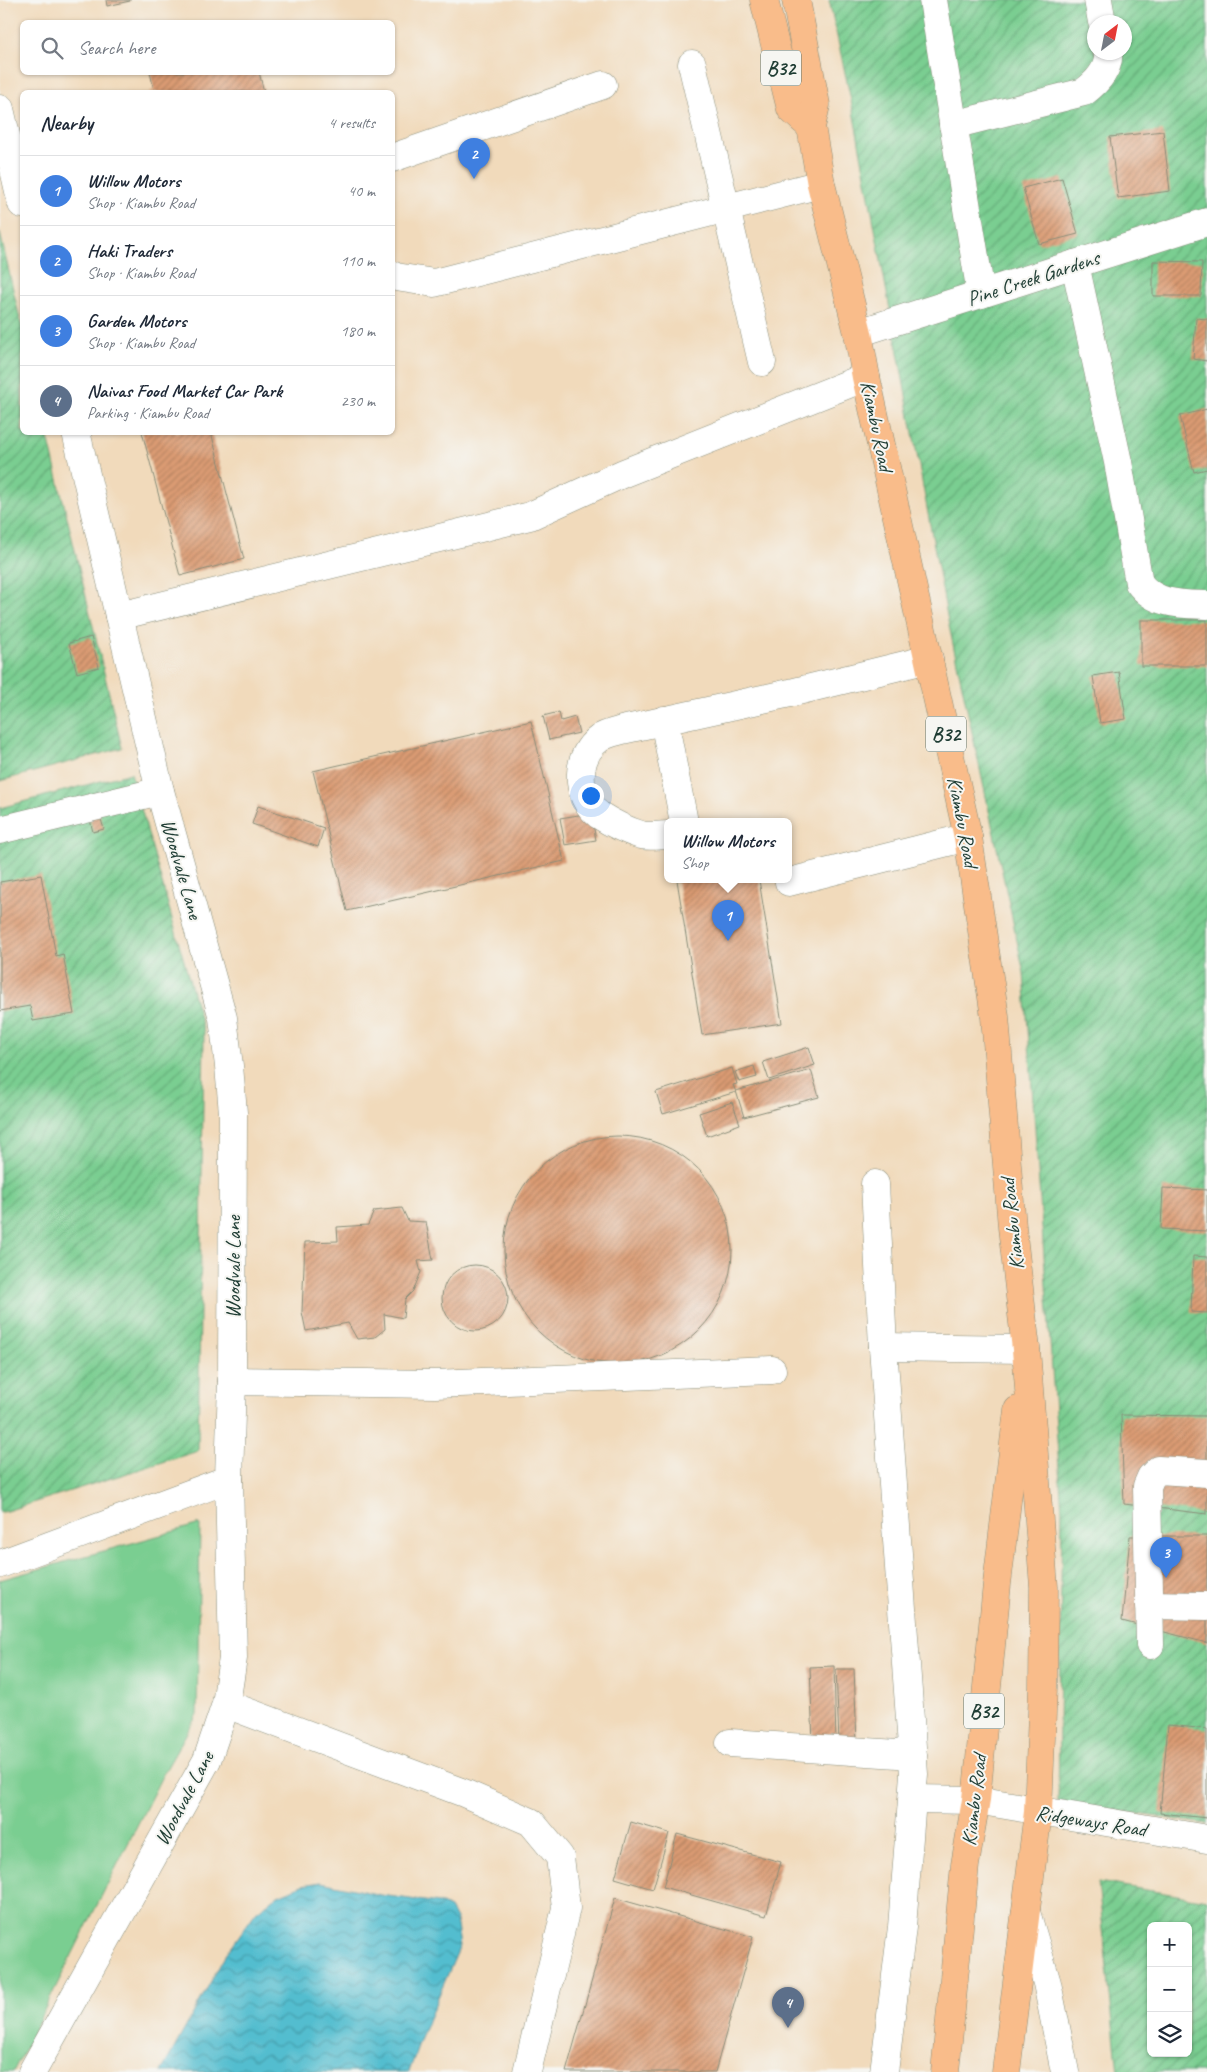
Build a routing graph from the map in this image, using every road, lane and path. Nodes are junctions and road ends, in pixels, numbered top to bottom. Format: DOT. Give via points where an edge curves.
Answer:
graph roads {
  1 [pos="764,0"];
  2 [pos="796,0"];
  3 [pos="933,0"];
  4 [pos="1098,0"];
  5 [pos="1101,15"];
  6 [pos="1106,60"];
  7 [pos="692,64"];
  8 [pos="603,85"];
  9 [pos="0,109"];
  10 [pos="953,125"];
  11 [pos="811,127"];
  12 [pos="395,157"];
  13 [pos="821,184"];
  14 [pos="20,195"];
  15 [pos="726,208"];
  16 [pos="1207,222"];
  17 [pos="1075,264"];
  18 [pos="395,276"];
  19 [pos="981,294"];
  20 [pos="858,333"];
  21 [pos="762,362"];
  22 [pos="866,377"];
  23 [pos="77,435"];
  24 [pos="1207,605"];
  25 [pos="119,616"];
  26 [pos="929,658"];
  27 [pos="664,720"];
  28 [pos="160,791"];
  29 [pos="683,818"];
  30 [pos="0,830"];
  31 [pos="664,835"];
  32 [pos="968,837"];
  33 [pos="792,881"];
  34 [pos="875,1184"];
  35 [pos="883,1347"];
  36 [pos="1026,1349"];
  37 [pos="772,1370"];
  38 [pos="232,1381"];
  39 [pos="1207,1473"];
  40 [pos="229,1480"];
  41 [pos="0,1564"];
  42 [pos="1149,1605"];
  43 [pos="1207,1606"];
  44 [pos="1150,1645"];
  45 [pos="226,1704"];
  46 [pos="730,1743"];
  47 [pos="913,1755"];
  48 [pos="913,1799"];
  49 [pos="976,1800"];
  50 [pos="1038,1812"];
  51 [pos="1207,1839"];
  52 [pos="1026,1912"];
  53 [pos="32,2072"];
  54 [pos="527,2072"];
  55 [pos="884,2072"];
  56 [pos="945,2072"];
  57 [pos="1006,2072"];
  58 [pos="1065,2072"];
  1 -- 11 [label="highway, B32" via="791,109"];
  2 -- 11 [label="highway, Kiambu Road / B32" via="816,105"];
  3 -- 10 [label="street"];
  4 -- 5 [label="street"];
  6 -- 10 [label="street" via="1095,84 1084,92"];
  7 -- 15 [label="street"];
  8 -- 12 [label="street"];
  9 -- 14 [label="street"];
  10 -- 19 [label="street"];
  11 -- 13 [label="highway, Kiambu Road / B32"];
  13 -- 15 [label="street"];
  13 -- 20 [label="highway, Kiambu Road / B32"];
  15 -- 18 [label="street" via="434,283"];
  15 -- 21 [label="street"];
  16 -- 17 [label="street, Pine Creek Gardens"];
  17 -- 19 [label="street, Pine Creek Gardens"];
  17 -- 24 [label="street" via="1118,462 1139,583 1146,593 1165,602"];
  19 -- 20 [label="street, Pine Creek Gardens"];
  20 -- 22 [label="highway, Kiambu Road / B32"];
  22 -- 25 [label="street" via="624,473 530,516"];
  22 -- 26 [label="highway, Kiambu Road / B32"];
  23 -- 25 [label="street, Woodvale Lane"];
  25 -- 28 [label="street, Woodvale Lane"];
  26 -- 27 [label="street"];
  26 -- 32 [label="highway, Kiambu Road / B32"];
  27 -- 29 [label="street"];
  27 -- 31 [label="street" via="600,737 582,761 580,782 585,797 598,814 642,835"];
  28 -- 30 [label="street"];
  28 -- 38 [label="street, Woodvale Lane" via="223,1018 233,1113"];
  32 -- 33 [label="street"];
  32 -- 36 [label="highway, Kiambu Road / B32" via="995,1018 1012,1227"];
  34 -- 35 [label="street"];
  35 -- 36 [label="street"];
  35 -- 47 [label="street"];
  36 -- 49 [label="highway, Kiambu Road / B32"];
  36 -- 50 [label="highway, Kiambu Road / B32" via="1044,1587"];
  37 -- 38 [label="street" via="435,1384"];
  38 -- 40 [label="street, Woodvale Lane"];
  39 -- 42 [label="street" via="1158,1470 1147,1486"];
  40 -- 41 [label="street"];
  40 -- 45 [label="street, Woodvale Lane" via="233,1658"];
  42 -- 43 [label="street"];
  42 -- 44 [label="street"];
  45 -- 53 [label="street, Woodvale Lane" via="207,1760"];
  45 -- 54 [label="street" via="464,1793 531,1822 560,1857 566,1908"];
  46 -- 47 [label="street"];
  47 -- 48 [label="street"];
  48 -- 49 [label="street, Ridgeways Road"];
  48 -- 55 [label="street" via="902,1927"];
  49 -- 50 [label="street, Ridgeways Road"];
  49 -- 56 [label="highway, Kiambu Road / B32" via="966,1865"];
  50 -- 51 [label="street, Ridgeways Road"];
  50 -- 52 [label="highway, Kiambu Road / B32"];
  52 -- 57 [label="highway, Kiambu Road / B32"];
  52 -- 58 [label="street" via="1047,1983"];
}
